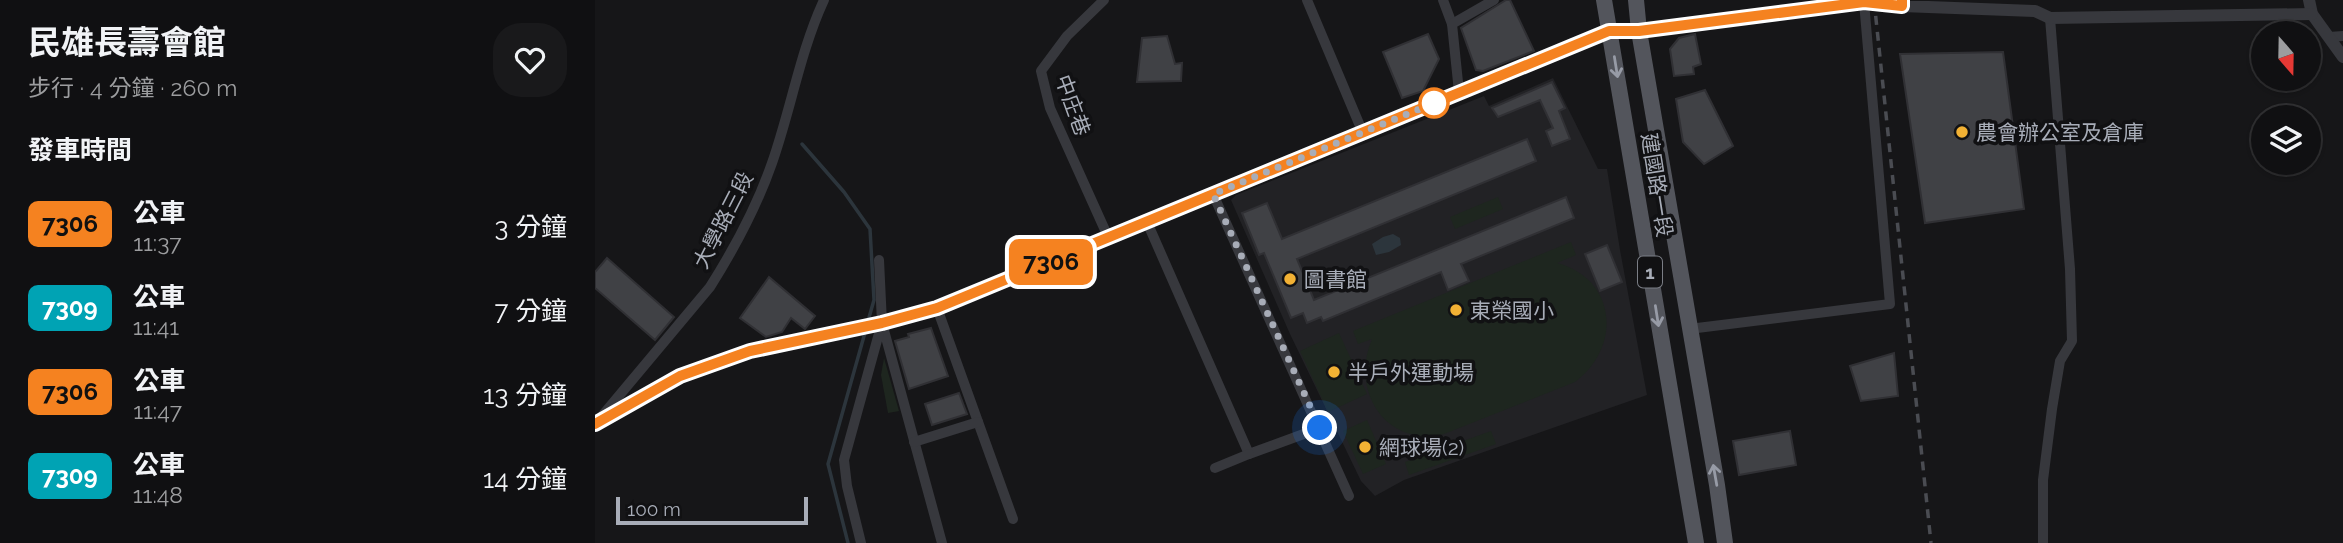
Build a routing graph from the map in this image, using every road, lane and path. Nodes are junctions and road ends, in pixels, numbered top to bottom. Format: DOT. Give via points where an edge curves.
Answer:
graph roads {
  1 [pos="824,0"];
  2 [pos="1104,0"];
  3 [pos="1307,0"];
  4 [pos="1443,0"];
  5 [pos="1494,0"];
  6 [pos="1604,0"];
  7 [pos="1636,0"];
  8 [pos="2309,0"];
  9 [pos="1864,2"];
  10 [pos="1818,3"];
  11 [pos="1902,3"];
  12 [pos="2035,5"];
  13 [pos="2312,14"];
  14 [pos="2050,18"];
  15 [pos="1452,24"];
  16 [pos="1609,31"];
  17 [pos="1639,31"];
  18 [pos="2343,36"];
  19 [pos="2329,37"];
  20 [pos="2343,57"];
  21 [pos="1459,92"];
  22 [pos="1363,133"];
  23 [pos="1213,194"];
  24 [pos="1147,222"];
  25 [pos="1109,239"];
  26 [pos="879,260"];
  27 [pos="937,308"];
  28 [pos="879,323"];
  29 [pos="1689,330"];
  30 [pos="597,422"];
  31 [pos="978,422"];
  32 [pos="1320,428"];
  33 [pos="913,442"];
  34 [pos="1249,454"];
  35 [pos="1215,468"];
  36 [pos="1349,496"];
  37 [pos="1013,519"];
  38 [pos="861,543"];
  39 [pos="942,543"];
  40 [pos="1696,543"];
  41 [pos="1725,543"];
  42 [pos="2043,543"];
  1 -- 30 [label="street, 大學路三段" via="772,164 722,269"];
  2 -- 25 [label="street, 中庄巷" via="1067,36 1041,71 1050,108"];
  3 -- 22 [label="street"];
  4 -- 15 [label="street"];
  5 -- 15 [label="street"];
  6 -- 16 [label="main road, 建國路一段 / 1"];
  7 -- 17 [label="main road, 建國路一段 / 1"];
  8 -- 13 [label="street"];
  9 -- 10 [label="street"];
  9 -- 11 [label="street"];
  9 -- 29 [label="street" via="1890,304"];
  10 -- 17 [label="street"];
  11 -- 12 [label="street"];
  12 -- 14 [label="street"];
  13 -- 14 [label="street"];
  13 -- 19 [label="street"];
  14 -- 42 [label="street" via="2072,341 2060,361 2052,409 2043,480"];
  15 -- 21 [label="street"];
  16 -- 17 [label="street"];
  16 -- 21 [label="street"];
  16 -- 40 [label="main road, 建國路一段 / 1, one-way"];
  17 -- 29 [label="main road, 建國路一段 / 1"];
  18 -- 19 [label="street"];
  19 -- 20 [label="street"];
  21 -- 22 [label="street"];
  22 -- 23 [label="street"];
  23 -- 24 [label="street"];
  23 -- 32 [label="street"];
  24 -- 25 [label="street"];
  24 -- 34 [label="street"];
  25 -- 27 [label="street"];
  26 -- 28 [label="street"];
  27 -- 28 [label="street"];
  27 -- 31 [label="street"];
  28 -- 30 [label="street" via="750,351 680,376"];
  28 -- 33 [label="street"];
  28 -- 38 [label="street" via="843,460"];
  41 -- 29 [label="main road, 建國路一段 / 1, one-way"];
  31 -- 33 [label="street"];
  31 -- 37 [label="street"];
  32 -- 34 [label="street"];
  32 -- 36 [label="street"];
  33 -- 39 [label="street"];
  34 -- 35 [label="street"];
}
